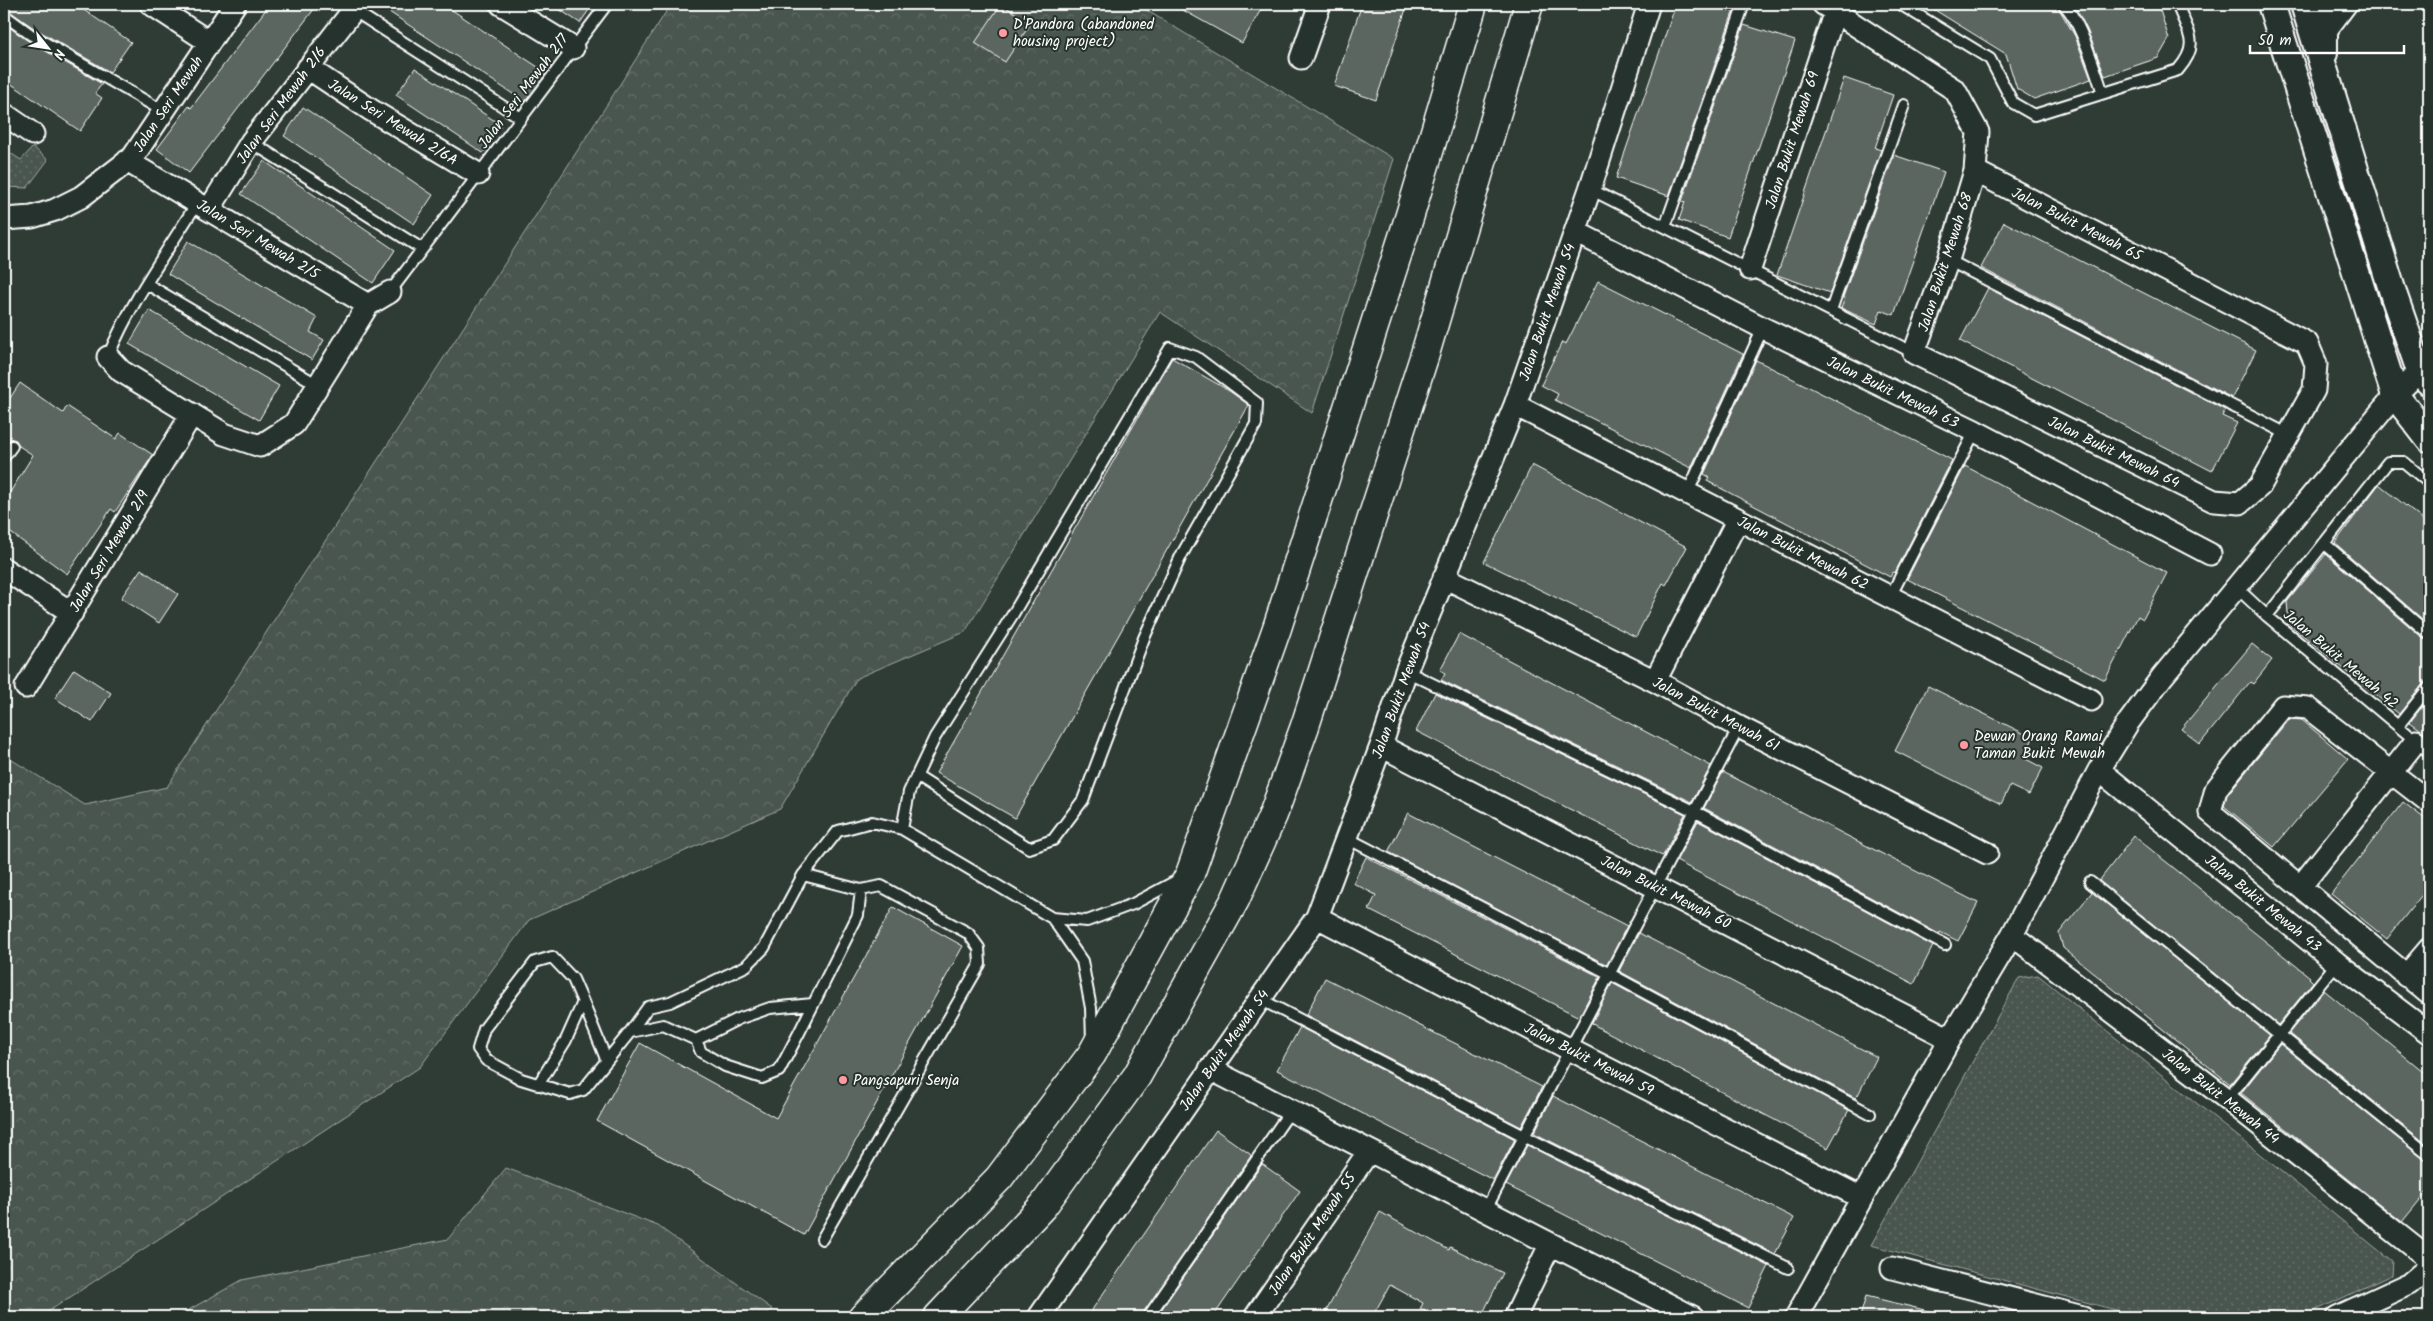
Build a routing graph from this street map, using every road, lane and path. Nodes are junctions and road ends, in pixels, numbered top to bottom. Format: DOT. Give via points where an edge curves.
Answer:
graph roads {
  1 [pos="151,4"];
  2 [pos="235,4"];
  3 [pos="501,4"];
  4 [pos="607,4"];
  5 [pos="1320,4"];
  6 [pos="1473,4"];
  7 [pos="1529,4"];
  8 [pos="1649,4"];
  9 [pos="1744,4"];
  10 [pos="1900,4"];
  11 [pos="2064,4"];
  12 [pos="2177,4"];
  13 [pos="2271,4"];
  14 [pos="2304,4"];
  15 [pos="2329,4"];
  16 [pos="2346,4"];
  17 [pos="355,7"];
  18 [pos="1829,7"];
  19 [pos="4,15"];
  20 [pos="2324,33"];
  21 [pos="209,42"];
  22 [pos="573,48"];
  23 [pos="1301,58"];
  24 [pos="308,68"];
  25 [pos="2325,73"];
  26 [pos="2103,93"];
  27 [pos="1904,105"];
  28 [pos="163,111"];
  29 [pos="4,114"];
  30 [pos="521,118"];
  31 [pos="33,134"];
  32 [pos="251,142"];
  33 [pos="127,161"];
  34 [pos="1975,171"];
  35 [pos="478,174"];
  36 [pos="1590,189"];
  37 [pos="203,206"];
  38 [pos="4,219"];
  39 [pos="1665,227"];
  40 [pos="1576,232"];
  41 [pos="422,249"];
  42 [pos="1948,260"];
  43 [pos="1750,269"];
  44 [pos="147,284"];
  45 [pos="390,292"];
  46 [pos="368,305"];
  47 [pos="1832,310"];
  48 [pos="1762,328"];
  49 [pos="1914,353"];
  50 [pos="108,357"];
  51 [pos="2425,377"];
  52 [pos="318,385"];
  53 [pos="2395,395"];
  54 [pos="1515,406"];
  55 [pos="192,414"];
  56 [pos="1975,432"];
  57 [pos="2290,435"];
  58 [pos="2429,438"];
  59 [pos="12,446"];
  60 [pos="4,457"];
  61 [pos="2429,483"];
  62 [pos="1687,494"];
  63 [pos="1738,520"];
  64 [pos="2324,544"];
  65 [pos="2210,554"];
  66 [pos="4,569"];
  67 [pos="1444,577"];
  68 [pos="2236,587"];
  69 [pos="1890,597"];
  70 [pos="72,614"];
  71 [pos="2267,616"];
  72 [pos="2429,634"];
  73 [pos="1406,671"];
  74 [pos="1656,681"];
  75 [pos="26,687"];
  76 [pos="2429,687"];
  77 [pos="2091,700"];
  78 [pos="2398,726"];
  79 [pos="1739,727"];
  80 [pos="1381,746"];
  81 [pos="2423,747"];
  82 [pos="2099,770"];
  83 [pos="2392,772"];
  84 [pos="916,776"];
  85 [pos="2429,802"];
  86 [pos="1696,812"];
  87 [pos="902,829"];
  88 [pos="1347,838"];
  89 [pos="1987,853"];
  90 [pos="1190,874"];
  91 [pos="803,875"];
  92 [pos="2090,882"];
  93 [pos="1656,886"];
  94 [pos="2300,887"];
  95 [pos="861,890"];
  96 [pos="1317,917"];
  97 [pos="1052,918"];
  98 [pos="2012,935"];
  99 [pos="1945,945"];
  100 [pos="2429,949"];
  101 [pos="2337,963"];
  102 [pos="1608,973"];
  103 [pos="2406,976"];
  104 [pos="2429,994"];
  105 [pos="1260,999"];
  106 [pos="583,1002"];
  107 [pos="813,1004"];
  108 [pos="630,1032"];
  109 [pos="2429,1033"];
  110 [pos="2281,1035"];
  111 [pos="1950,1039"];
  112 [pos="696,1040"];
  113 [pos="1569,1049"];
  114 [pos="1092,1054"];
  115 [pos="606,1059"];
  116 [pos="1210,1069"];
  117 [pos="538,1085"];
  118 [pos="2227,1100"];
  119 [pos="1290,1110"];
  120 [pos="1870,1114"];
  121 [pos="1524,1136"];
  122 [pos="1369,1151"];
  123 [pos="2429,1155"];
  124 [pos="1862,1198"];
  125 [pos="1485,1211"];
  126 [pos="822,1239"];
  127 [pos="1550,1245"];
  128 [pos="2429,1259"];
  129 [pos="2429,1267"];
  130 [pos="1788,1268"];
  131 [pos="1892,1268"];
  132 [pos="863,1317"];
  133 [pos="938,1317"];
  134 [pos="1039,1317"];
  135 [pos="1148,1317"];
  136 [pos="1255,1317"];
  137 [pos="1515,1317"];
  138 [pos="1693,1317"];
  139 [pos="1796,1317"];
  140 [pos="2079,1317"];
  141 [pos="2337,1317"];
  1 -- 21 [label="street"];
  2 -- 21 [label="street, Jalan Seri Mewah"];
  3 -- 22 [label="street"];
  4 -- 22 [label="lane, Jalan Seri Mewah 2/7"];
  5 -- 23 [label="street"];
  6 -- 90 [label="highway" via="1410,215 1283,609"];
  7 -- 133 [label="highway" via="1425,354 1305,726 1273,815 1236,900 1137,1076 1043,1206"];
  8 -- 36 [label="street, Jalan Bukit Mewah 54"];
  9 -- 39 [label="lane"];
  10 -- 26 [label="lane" via="1990,59 2013,103 2034,115"];
  11 -- 26 [label="lane" via="2087,48"];
  12 -- 26 [label="lane" via="2192,44 2189,58 2178,70"];
  13 -- 53 [label="street"];
  14 -- 25 [label="street"];
  15 -- 20 [label="street"];
  16 -- 20 [label="street"];
  17 -- 24 [label="street, Jalan Seri Mewah 2/6"];
  17 -- 30 [label="lane"];
  18 -- 34 [label="street" via="1955,90 1978,132"];
  18 -- 43 [label="street, Jalan Bukit Mewah 69"];
  19 -- 28 [label="lane" via="46,44"];
  20 -- 25 [label="street"];
  21 -- 28 [label="street, Jalan Seri Mewah"];
  22 -- 30 [label="lane, Jalan Seri Mewah 2/7"];
  24 -- 32 [label="street, Jalan Seri Mewah 2/6"];
  24 -- 35 [label="street, Jalan Seri Mewah 2/6A" via="370,110"];
  25 -- 51 [label="street" via="2394,296"];
  27 -- 47 [label="lane"];
  28 -- 33 [label="street, Jalan Seri Mewah" via="133,157"];
  29 -- 31 [label="street"];
  30 -- 35 [label="lane, Jalan Seri Mewah 2/7"];
  32 -- 37 [label="street, Jalan Seri Mewah 2/6"];
  32 -- 41 [label="lane"];
  33 -- 37 [label="street, Jalan Seri Mewah 2/5"];
  33 -- 38 [label="street, Jalan Seri Mewah" via="81,197 55,210 32,217"];
  34 -- 42 [label="street, Jalan Bukit Mewah 68"];
  34 -- 57 [label="street, Jalan Bukit Mewah 65" via="2307,344 2316,364 2314,390"];
  35 -- 41 [label="lane, Jalan Seri Mewah 2/7"];
  36 -- 39 [label="lane"];
  36 -- 40 [label="street, Jalan Bukit Mewah 54"];
  37 -- 44 [label="lane"];
  37 -- 46 [label="street, Jalan Seri Mewah 2/5"];
  39 -- 43 [label="lane"];
  40 -- 48 [label="street, Jalan Bukit Mewah 63"];
  40 -- 54 [label="street, Jalan Bukit Mewah 54"];
  41 -- 45 [label="lane, Jalan Seri Mewah 2/7"];
  42 -- 49 [label="street, Jalan Bukit Mewah 68"];
  42 -- 57 [label="lane"];
  43 -- 47 [label="lane"];
  44 -- 50 [label="lane"];
  44 -- 52 [label="lane"];
  45 -- 46 [label="street"];
  46 -- 52 [label="street"];
  47 -- 49 [label="lane"];
  48 -- 56 [label="street, Jalan Bukit Mewah 63"];
  48 -- 62 [label="lane"];
  49 -- 57 [label="street, Jalan Bukit Mewah 64" via="2214,501 2240,503 2260,486"];
  50 -- 55 [label="street" via="121,371"];
  51 -- 53 [label="street"];
  52 -- 55 [label="street" via="294,424 260,446 224,434"];
  53 -- 58 [label="street"];
  53 -- 68 [label="street"];
  54 -- 62 [label="street, Jalan Bukit Mewah 62"];
  54 -- 67 [label="street, Jalan Bukit Mewah 54"];
  55 -- 70 [label="street, Jalan Seri Mewah 2/9"];
  56 -- 65 [label="street, Jalan Bukit Mewah 63"];
  56 -- 69 [label="lane"];
  59 -- 60 [label="lane"];
  61 -- 64 [label="lane" via="2404,462 2388,462"];
  62 -- 63 [label="street, Jalan Bukit Mewah 62"];
  63 -- 69 [label="street, Jalan Bukit Mewah 62"];
  63 -- 74 [label="street"];
  64 -- 71 [label="lane"];
  64 -- 72 [label="lane"];
  66 -- 70 [label="street"];
  67 -- 73 [label="street, Jalan Bukit Mewah 54"];
  67 -- 74 [label="street, Jalan Bukit Mewah 61"];
  68 -- 71 [label="lane, Jalan Bukit Mewah 42"];
  68 -- 82 [label="street" via="2162,677"];
  69 -- 77 [label="street, Jalan Bukit Mewah 62"];
  70 -- 75 [label="street, Jalan Seri Mewah 2/9"];
  71 -- 78 [label="lane, Jalan Bukit Mewah 42"];
  73 -- 80 [label="street, Jalan Bukit Mewah 54"];
  73 -- 86 [label="lane"];
  74 -- 79 [label="street, Jalan Bukit Mewah 61"];
  76 -- 78 [label="lane"];
  78 -- 81 [label="lane, Jalan Bukit Mewah 42"];
  79 -- 86 [label="lane"];
  79 -- 89 [label="street, Jalan Bukit Mewah 61"];
  80 -- 88 [label="street, Jalan Bukit Mewah 54"];
  80 -- 93 [label="street, Jalan Bukit Mewah 60"];
  81 -- 83 [label="street"];
  82 -- 98 [label="street"];
  82 -- 101 [label="street, Jalan Bukit Mewah 43"];
  83 -- 85 [label="street"];
  83 -- 94 [label="street"];
  83 -- 94 [label="street" via="2308,708 2283,706 2216,789 2210,812"];
  84 -- 84 [label="lane" via="935,736 1013,614 1170,348 1196,357 1257,403 1256,424 1181,556 1144,638 1083,800 1054,840 1029,848"];
  84 -- 87 [label="lane" via="908,792"];
  86 -- 93 [label="lane"];
  86 -- 99 [label="lane"];
  87 -- 91 [label="lane" via="872,822 838,831"];
  87 -- 97 [label="lane"];
  88 -- 96 [label="street, Jalan Bukit Mewah 54"];
  88 -- 102 [label="lane"];
  90 -- 97 [label="lane" via="1133,904 1087,921"];
  90 -- 114 [label="highway"];
  91 -- 95 [label="lane"];
  91 -- 108 [label="lane" via="764,948 746,966 670,1002 648,1007"];
  92 -- 110 [label="lane"];
  93 -- 102 [label="lane"];
  93 -- 111 [label="street, Jalan Bukit Mewah 60"];
  94 -- 103 [label="street"];
  95 -- 107 [label="lane" via="858,915"];
  95 -- 126 [label="lane" via="881,886 968,933 980,948 980,964"];
  96 -- 105 [label="street, Jalan Bukit Mewah 54"];
  96 -- 113 [label="street, Jalan Bukit Mewah 59"];
  97 -- 114 [label="lane" via="1082,961 1091,1008"];
  98 -- 111 [label="street"];
  98 -- 118 [label="street, Jalan Bukit Mewah 44"];
  100 -- 103 [label="street"];
  101 -- 109 [label="street, Jalan Bukit Mewah 43"];
  101 -- 110 [label="lane"];
  102 -- 113 [label="lane"];
  102 -- 120 [label="lane"];
  103 -- 104 [label="street"];
  105 -- 116 [label="street, Jalan Bukit Mewah 54"];
  105 -- 121 [label="lane"];
  106 -- 115 [label="lane"];
  106 -- 117 [label="lane" via="566,1040"];
  106 -- 117 [label="lane" via="573,979 552,957 535,962 484,1029 478,1050 486,1060"];
  107 -- 112 [label="lane" via="770,1008 738,1019"];
  107 -- 112 [label="lane" via="778,1070 762,1078 725,1066 701,1052"];
  108 -- 112 [label="lane" via="663,1025"];
  108 -- 115 [label="lane"];
  110 -- 118 [label="lane"];
  110 -- 123 [label="lane"];
  111 -- 124 [label="street"];
  113 -- 121 [label="lane"];
  113 -- 124 [label="street, Jalan Bukit Mewah 59"];
  114 -- 132 [label="highway" via="999,1178"];
  115 -- 117 [label="lane" via="583,1090 570,1094"];
  116 -- 119 [label="street"];
  116 -- 134 [label="street, Jalan Bukit Mewah 54"];
  118 -- 128 [label="street, Jalan Bukit Mewah 44"];
  119 -- 122 [label="street"];
  119 -- 135 [label="lane"];
  121 -- 125 [label="lane"];
  121 -- 130 [label="lane"];
  122 -- 125 [label="street"];
  122 -- 136 [label="street, Jalan Bukit Mewah 55"];
  124 -- 139 [label="street"];
  125 -- 127 [label="street"];
  127 -- 137 [label="street"];
  127 -- 138 [label="street"];
  129 -- 141 [label="street" via="2409,1284"];
  131 -- 140 [label="street"];
}
